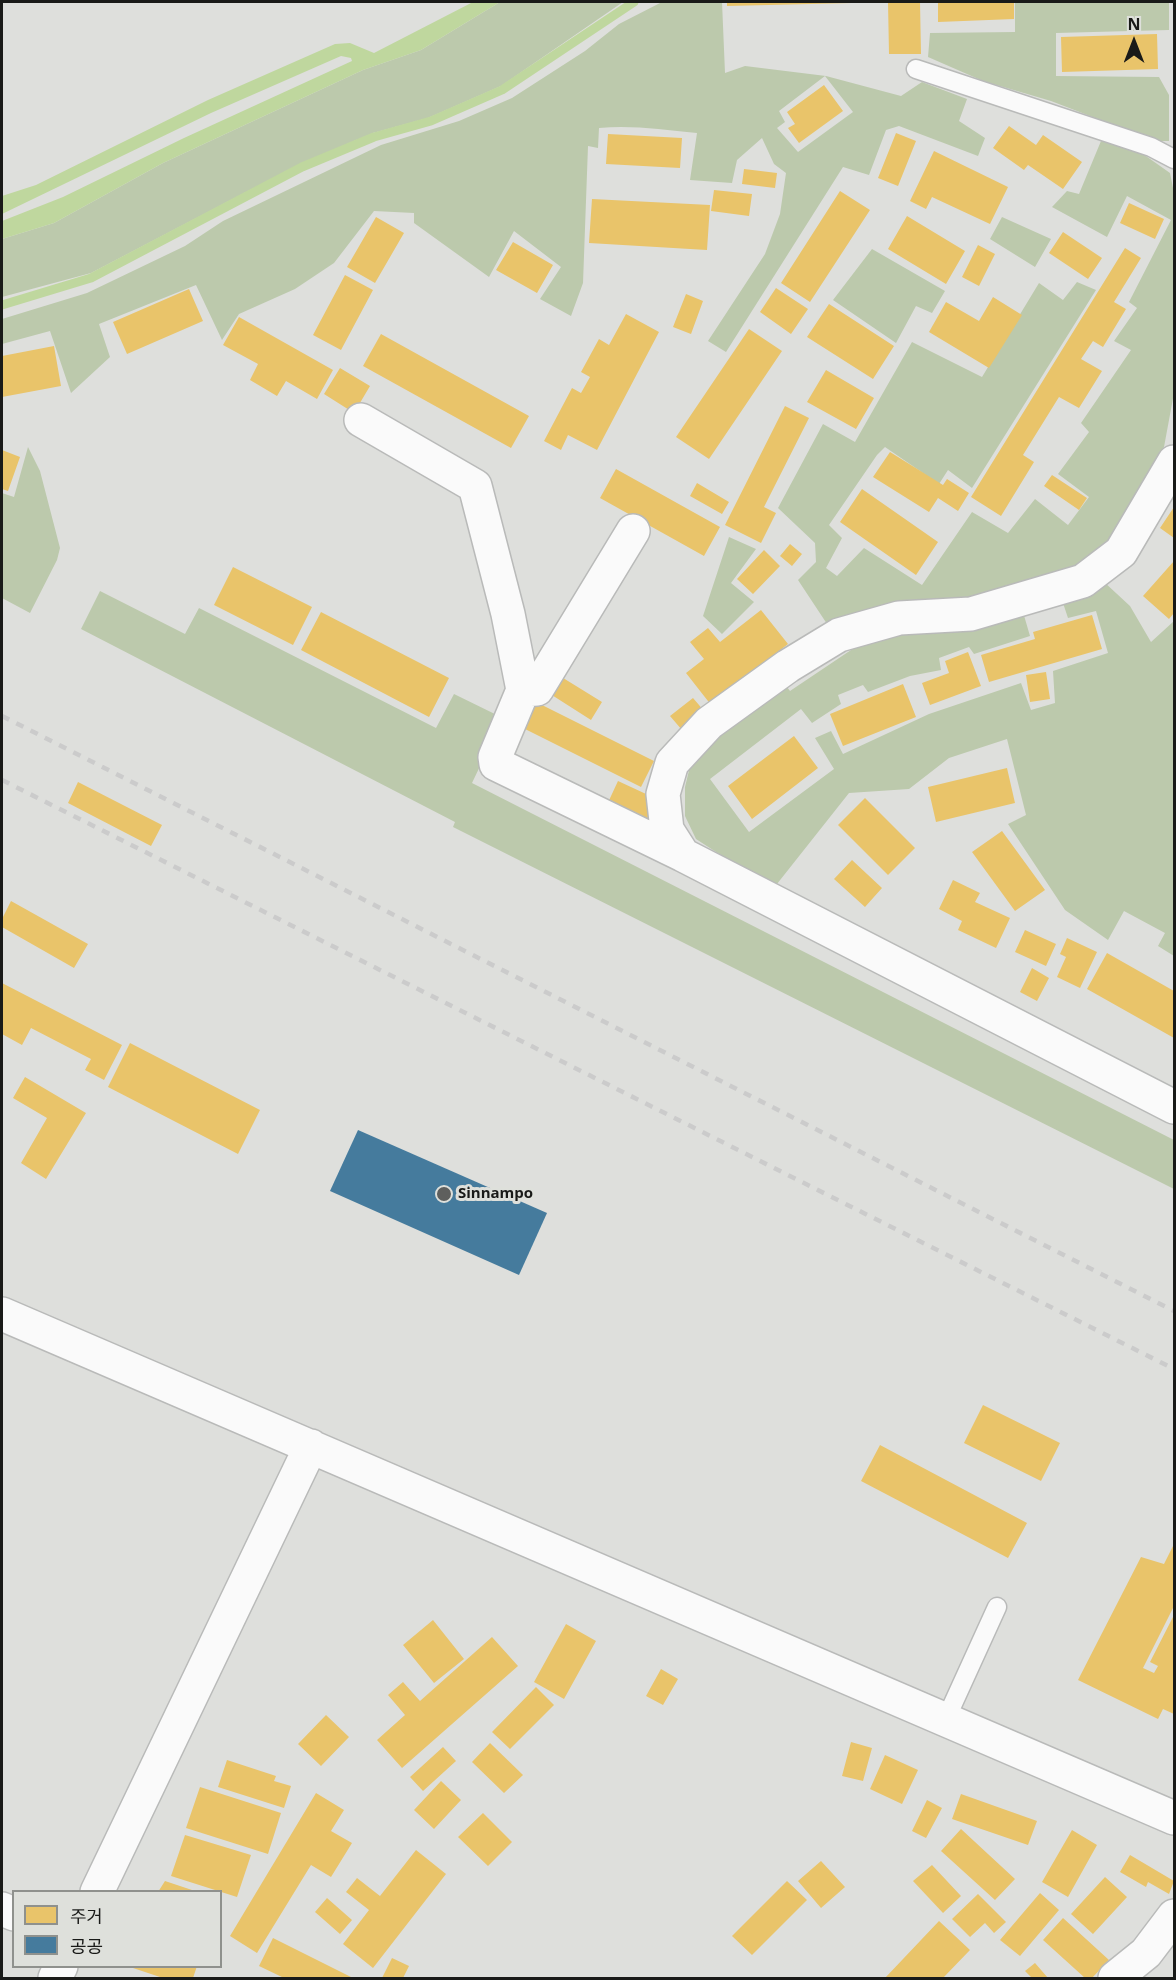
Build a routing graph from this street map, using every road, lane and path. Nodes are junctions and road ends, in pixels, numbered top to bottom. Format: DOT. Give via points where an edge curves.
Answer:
graph roads {
  1 [pos="916,69"];
  2 [pos="1174,159"];
  3 [pos="361,420"];
  4 [pos="1174,462"];
  5 [pos="633,531"];
  6 [pos="524,690"];
  7 [pos="683,855"];
  8 [pos="1174,1107"];
  9 [pos="2,1314"];
  10 [pos="311,1446"];
  11 [pos="997,1607"];
  12 [pos="946,1719"];
  13 [pos="1174,1818"];
  14 [pos="98,1890"];
  15 [pos="1174,1916"];
  16 [pos="1115,1978"];
  1 -- 2 [label="lane" via="1130,140"];
  3 -- 6 [label="street" via="475,486"];
  4 -- 7 [label="street" via="1121,552 1083,581 971,614 899,618 839,635 709,723 672,763 663,794 667,830"];
  5 -- 6 [label="street" via="537,689"];
  6 -- 7 [label="street" via="495,757 496,764"];
  7 -- 8 [label="street"];
  9 -- 10 [label="street"];
  10 -- 12 [label="street"];
  10 -- 14 [label="street"];
  11 -- 12 [label="lane"];
  12 -- 13 [label="street"];
  15 -- 16 [label="street" via="1146,1953"];
}
